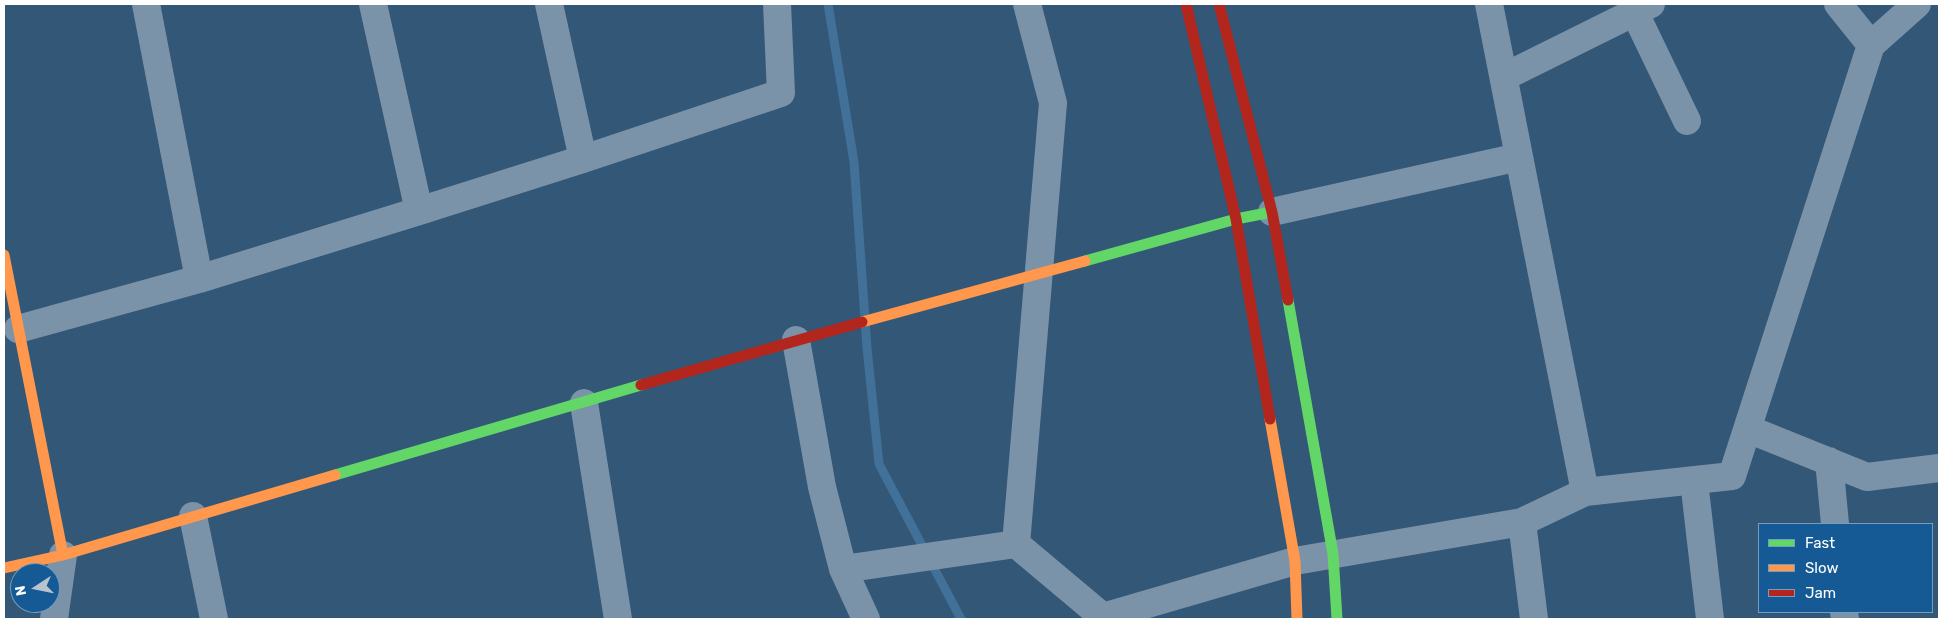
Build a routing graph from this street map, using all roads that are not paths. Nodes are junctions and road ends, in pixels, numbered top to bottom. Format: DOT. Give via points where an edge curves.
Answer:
graph roads {
  1 [pos="146,4"];
  2 [pos="373,4"];
  3 [pos="549,4"];
  4 [pos="777,4"];
  5 [pos="1028,4"];
  6 [pos="1186,4"];
  7 [pos="1219,4"];
  8 [pos="1489,4"];
  9 [pos="1838,4"];
  10 [pos="1917,4"];
  11 [pos="1643,8"];
  12 [pos="1871,46"];
  13 [pos="1504,77"];
  14 [pos="1687,121"];
  15 [pos="1519,157"];
  16 [pos="583,159"];
  17 [pos="419,211"];
  18 [pos="1272,212"];
  19 [pos="1236,219"];
  20 [pos="4,255"];
  21 [pos="1038,273"];
  22 [pos="199,278"];
  23 [pos="18,329"];
  24 [pos="796,340"];
  25 [pos="584,403"];
  26 [pos="1748,429"];
  27 [pos="1829,462"];
  28 [pos="1939,468"];
  29 [pos="1694,481"];
  30 [pos="1585,492"];
  31 [pos="193,516"];
  32 [pos="1522,522"];
  33 [pos="1835,523"];
  34 [pos="1016,544"];
  35 [pos="62,554"];
  36 [pos="1333,554"];
  37 [pos="1295,561"];
  38 [pos="4,568"];
  39 [pos="843,569"];
  40 [pos="1102,618"];
  41 [pos="54,619"];
  42 [pos="214,619"];
  43 [pos="618,619"];
  44 [pos="866,619"];
  45 [pos="1297,619"];
  46 [pos="1337,619"];
  47 [pos="1534,619"];
  48 [pos="1710,619"];
  1 -- 22 [label="street"];
  2 -- 17 [label="street"];
  3 -- 16 [label="street"];
  4 -- 16 [label="street" via="781,93"];
  5 -- 21 [label="street" via="1053,103"];
  6 -- 19 [label="street"];
  7 -- 18 [label="street"];
  8 -- 13 [label="street"];
  9 -- 12 [label="street"];
  10 -- 12 [label="street"];
  11 -- 13 [label="street"];
  11 -- 14 [label="street"];
  12 -- 26 [label="street"];
  13 -- 15 [label="street"];
  15 -- 18 [label="street"];
  15 -- 30 [label="street"];
  16 -- 17 [label="street"];
  17 -- 22 [label="street"];
  18 -- 19 [label="street"];
  18 -- 36 [label="street"];
  19 -- 21 [label="street"];
  19 -- 37 [label="street"];
  20 -- 23 [label="street"];
  21 -- 24 [label="street"];
  21 -- 34 [label="street"];
  22 -- 23 [label="street"];
  23 -- 35 [label="street"];
  24 -- 25 [label="street"];
  24 -- 39 [label="street" via="822,487"];
  25 -- 31 [label="street"];
  25 -- 43 [label="street"];
  26 -- 27 [label="street"];
  26 -- 29 [label="street" via="1732,476"];
  27 -- 28 [label="street" via="1867,477"];
  27 -- 33 [label="street"];
  29 -- 30 [label="street"];
  29 -- 48 [label="street"];
  30 -- 32 [label="street"];
  31 -- 35 [label="street"];
  31 -- 42 [label="street"];
  32 -- 36 [label="street"];
  32 -- 47 [label="street"];
  34 -- 39 [label="street"];
  34 -- 40 [label="street"];
  35 -- 38 [label="street"];
  35 -- 41 [label="street"];
  36 -- 37 [label="street"];
  36 -- 46 [label="street"];
  37 -- 40 [label="street"];
  37 -- 45 [label="street"];
  39 -- 44 [label="street"];
}
